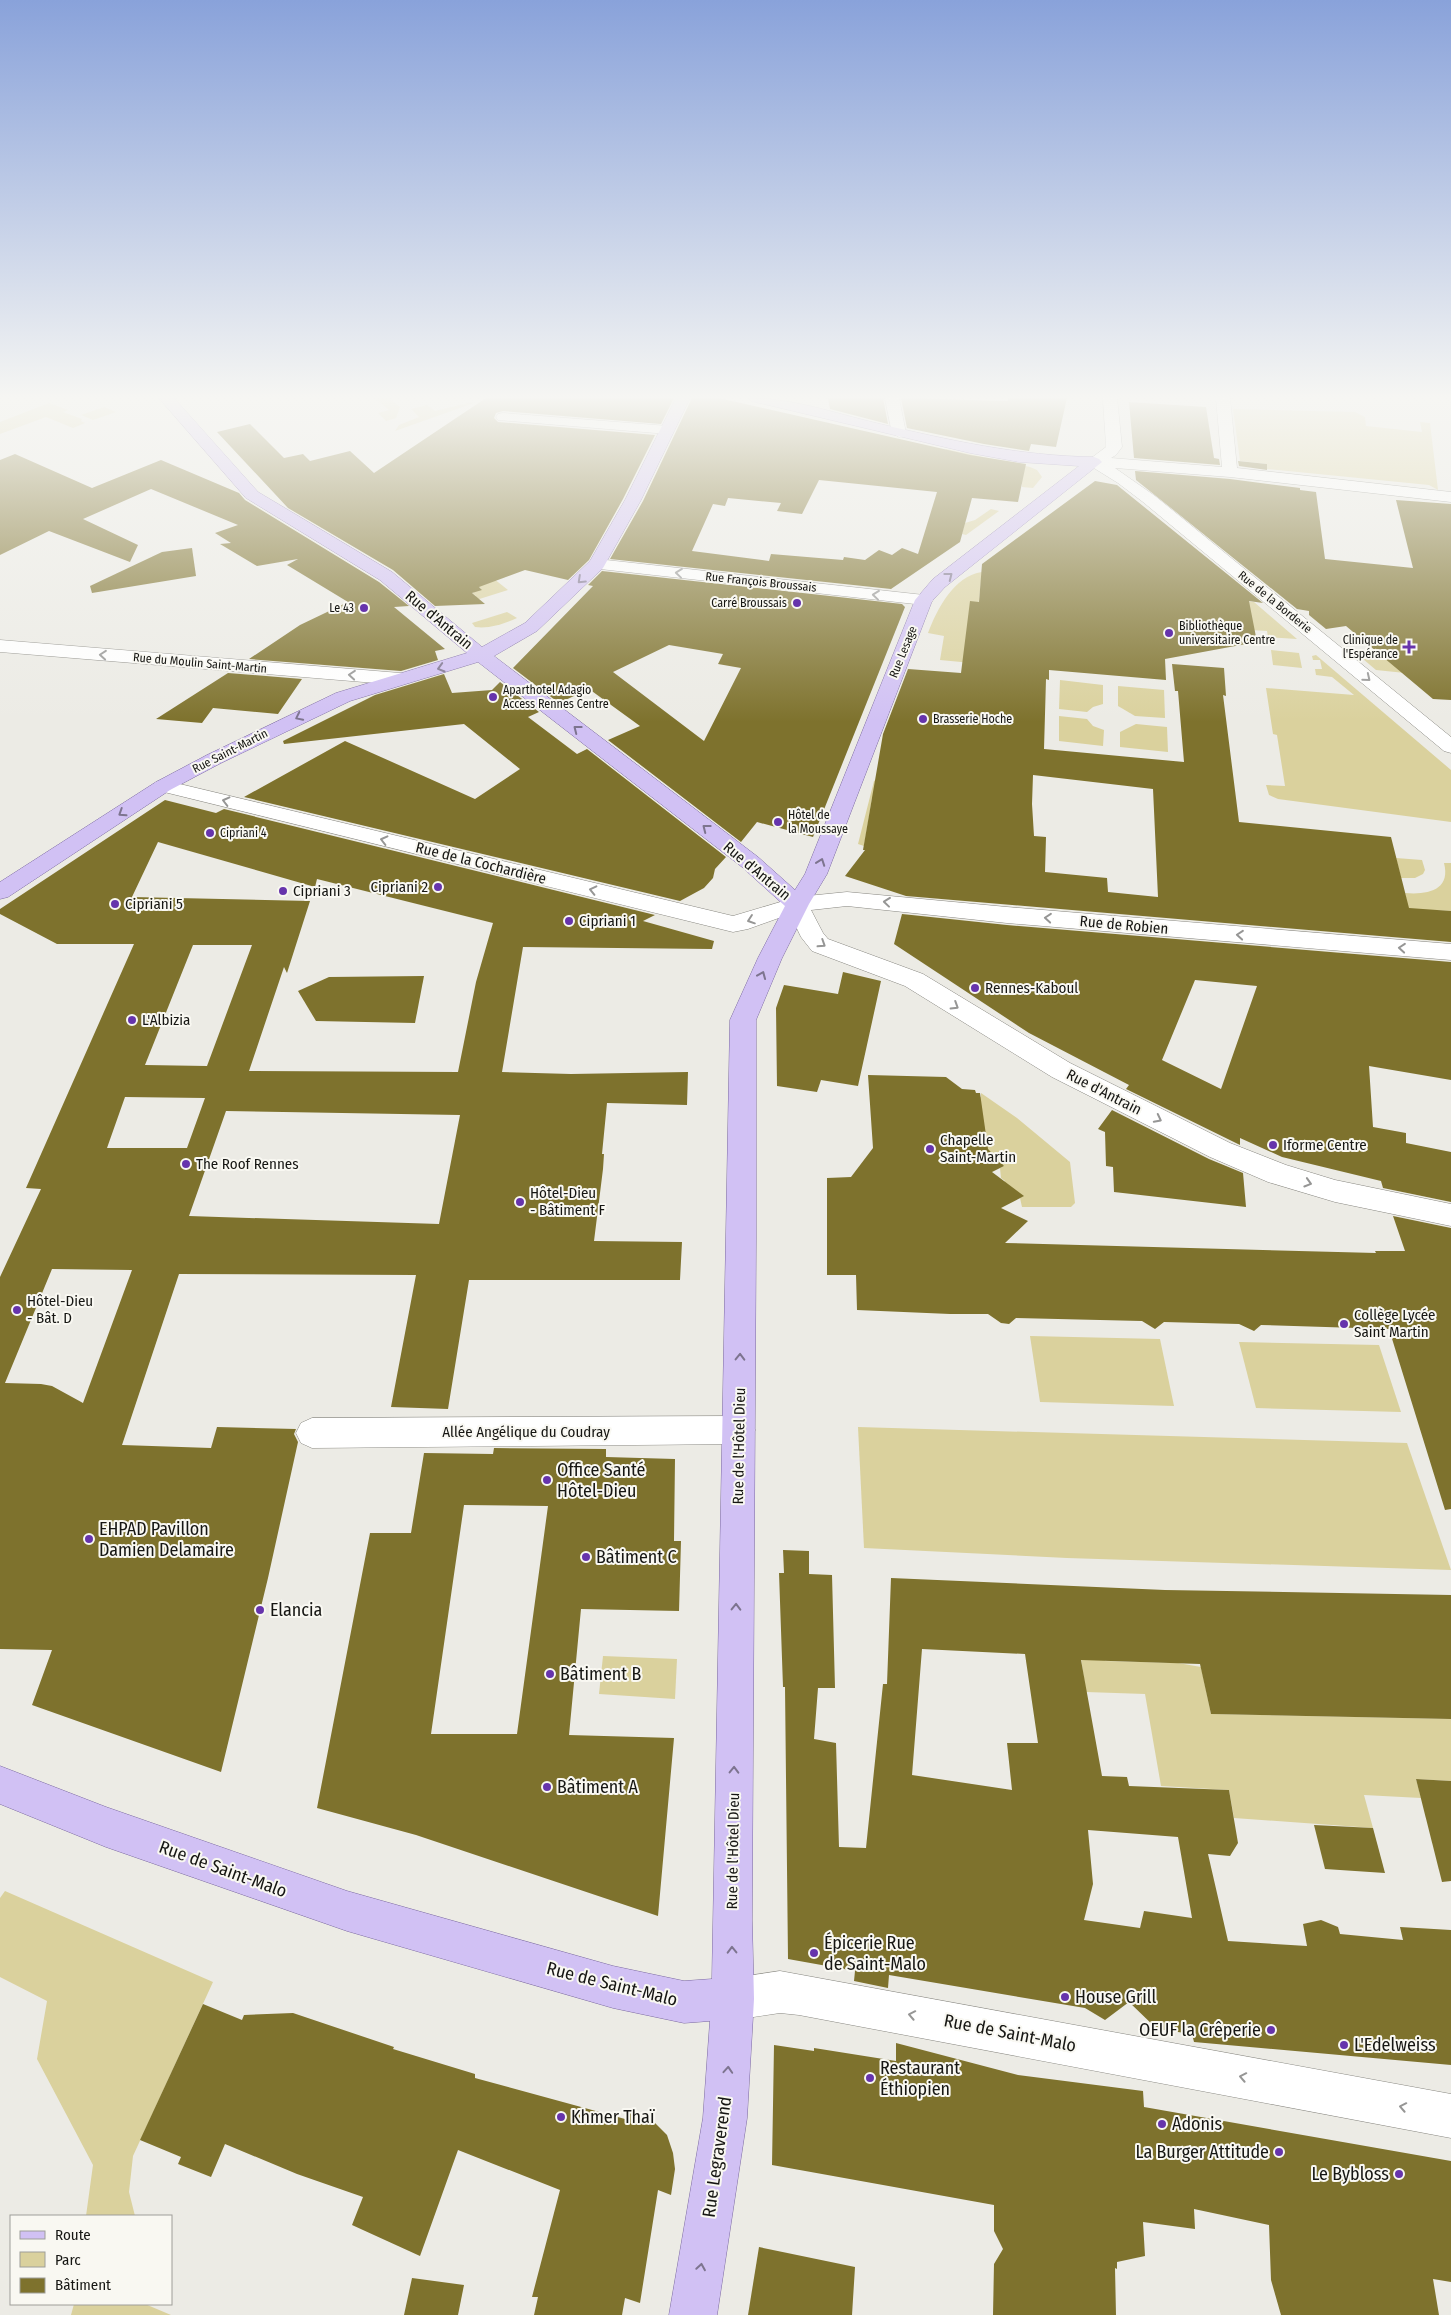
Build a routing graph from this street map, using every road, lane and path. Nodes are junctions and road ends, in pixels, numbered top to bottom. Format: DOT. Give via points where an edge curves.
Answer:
graph roads {
  1 [pos="270,506"];
  2 [pos="628,506"];
  3 [pos="1038,506"];
  4 [pos="1159,506"];
  5 [pos="597,564"];
  6 [pos="924,600"];
  7 [pos="0,646"];
  8 [pos="481,655"];
  9 [pos="400,679"];
  10 [pos="1451,747"];
  11 [pos="163,786"];
  12 [pos="0,892"];
  13 [pos="797,904"];
  14 [pos="1451,952"];
  15 [pos="1451,1215"];
  16 [pos="739,1430"];
  17 [pos="312,1433"];
  18 [pos="0,1786"];
  19 [pos="733,1998"];
  20 [pos="1451,2116"];
  21 [pos="693,2315"];
  1 -- 8 [label="main road, Rue d'Antrain" via="386,576"];
  2 -- 5 [label="main road, Rue Saint-Martin"];
  6 -- 3 [label="main road, Rue Lesage, one-way" via="939,583"];
  4 -- 10 [label="street, Rue de la Borderie, one-way"];
  6 -- 5 [label="street, Rue François Broussais, one-way"];
  5 -- 8 [label="main road, Rue Saint-Martin, one-way" via="531,627"];
  13 -- 6 [label="main road, Rue Lesage, one-way" via="816,874"];
  9 -- 7 [label="street, Rue du Moulin Saint-Martin, one-way"];
  8 -- 9 [label="main road, Rue Saint-Martin, one-way"];
  13 -- 8 [label="main road, Rue d'Antrain, one-way" via="750,862"];
  9 -- 11 [label="main road, Rue Saint-Martin, one-way" via="311,711"];
  11 -- 12 [label="main road, Rue Saint-Martin, one-way"];
  13 -- 11 [label="street, Rue de la Cochardière, one-way" via="733,924"];
  14 -- 13 [label="street, Rue de Robien, one-way" via="858,899"];
  13 -- 15 [label="street, Rue d'Antrain, one-way" via="812,937 820,945 914,980 1061,1070 1220,1150 1278,1174 1335,1191"];
  16 -- 13 [label="main road, Rue de l'Hôtel Dieu, one-way" via="743,1020"];
  16 -- 17 [label="street, Allée Angélique du Coudray"];
  19 -- 16 [label="main road, Rue de l'Hôtel Dieu, one-way"];
  18 -- 19 [label="main road, Rue de Saint-Malo" via="340,1909 659,1998 684,2002"];
  20 -- 19 [label="street, Rue de Saint-Malo, one-way" via="799,1994 780,1992"];
  21 -- 19 [label="main road, Rue Legraverend, one-way" via="725,2118"];
}
